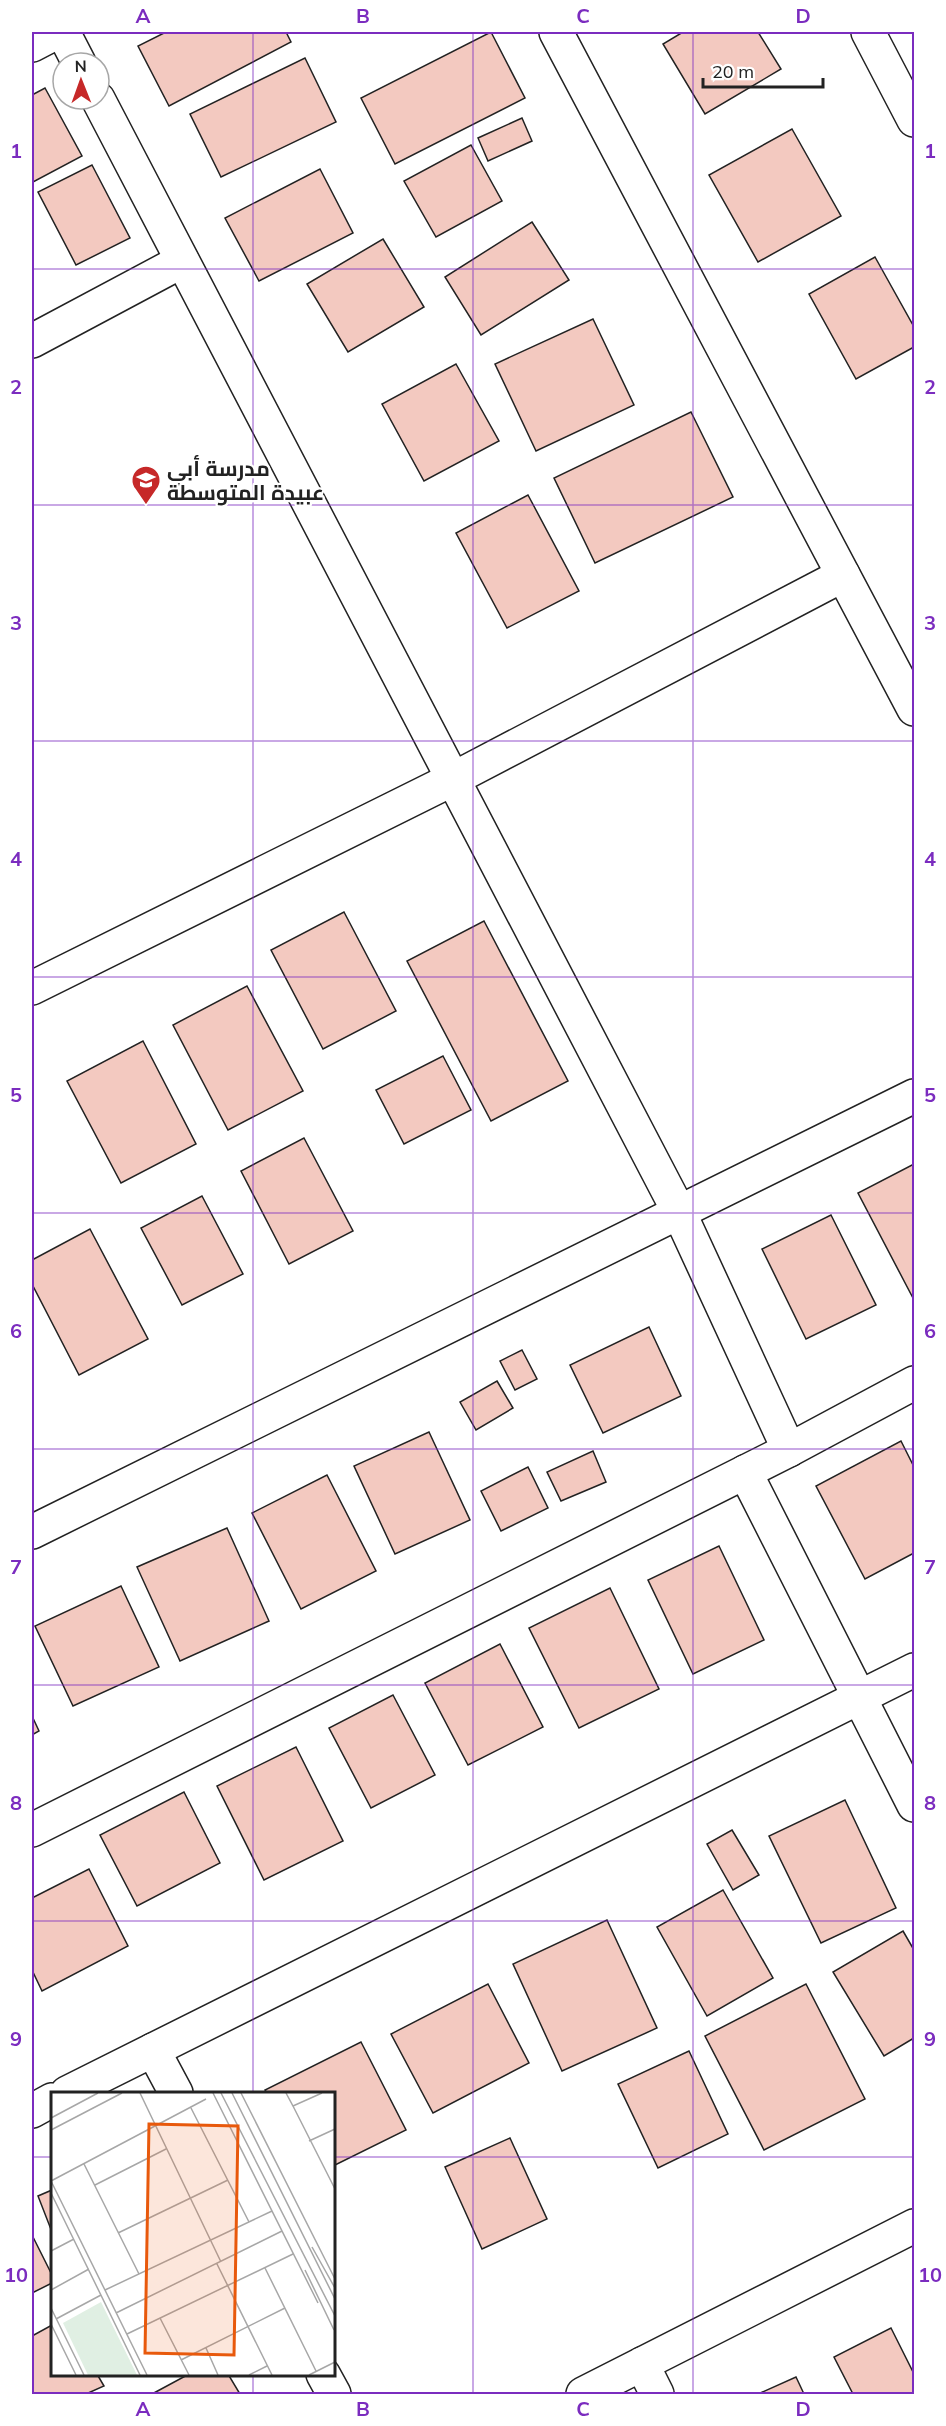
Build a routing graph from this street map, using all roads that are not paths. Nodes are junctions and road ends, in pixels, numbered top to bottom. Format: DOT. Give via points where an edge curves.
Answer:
graph roads {
  1 [pos="57,32"];
  2 [pos="63,32"];
  3 [pos="556,32"];
  4 [pos="868,32"];
  5 [pos="32,45"];
  6 [pos="73,51"];
  7 [pos="104,111"];
  8 [pos="915,120"];
  9 [pos="182,261"];
  10 [pos="32,341"];
  11 [pos="843,575"];
  12 [pos="915,709"];
  13 [pos="453,779"];
  14 [pos="32,988"];
  15 [pos="915,1096"];
  16 [pos="679,1212"];
  17 [pos="915,1383"];
  18 [pos="789,1450"];
  19 [pos="745,1472"];
  20 [pos="32,1532"];
  21 [pos="915,1670"];
  22 [pos="859,1698"];
  23 [pos="915,1805"];
  24 [pos="32,1830"];
  25 [pos="153,2050"];
  26 [pos="69,2092"];
  27 [pos="175,2092"];
  28 [pos="51,2100"];
  29 [pos="32,2110"];
  30 [pos="915,2226"];
  31 [pos="642,2364"];
  32 [pos="324,2375"];
  33 [pos="334,2394"];
  34 [pos="583,2394"];
  35 [pos="657,2394"];
  1 -- 5 [label="street"];
  2 -- 6 [label="street"];
  3 -- 11 [label="street"];
  4 -- 8 [label="street"];
  7 -- 9 [label="street"];
  9 -- 10 [label="street"];
  9 -- 13 [label="street"];
  11 -- 12 [label="street"];
  11 -- 13 [label="street"];
  13 -- 14 [label="street"];
  13 -- 16 [label="street"];
  15 -- 16 [label="street"];
  16 -- 18 [label="street"];
  16 -- 20 [label="street"];
  17 -- 18 [label="street"];
  18 -- 19 [label="street"];
  19 -- 22 [label="street"];
  19 -- 24 [label="street"];
  21 -- 22 [label="street"];
  22 -- 23 [label="street"];
  22 -- 25 [label="street"];
  25 -- 26 [label="street"];
  25 -- 27 [label="street"];
  28 -- 29 [label="street"];
  30 -- 31 [label="street"];
  31 -- 34 [label="street"];
  31 -- 35 [label="street"];
  32 -- 33 [label="street"];
}
